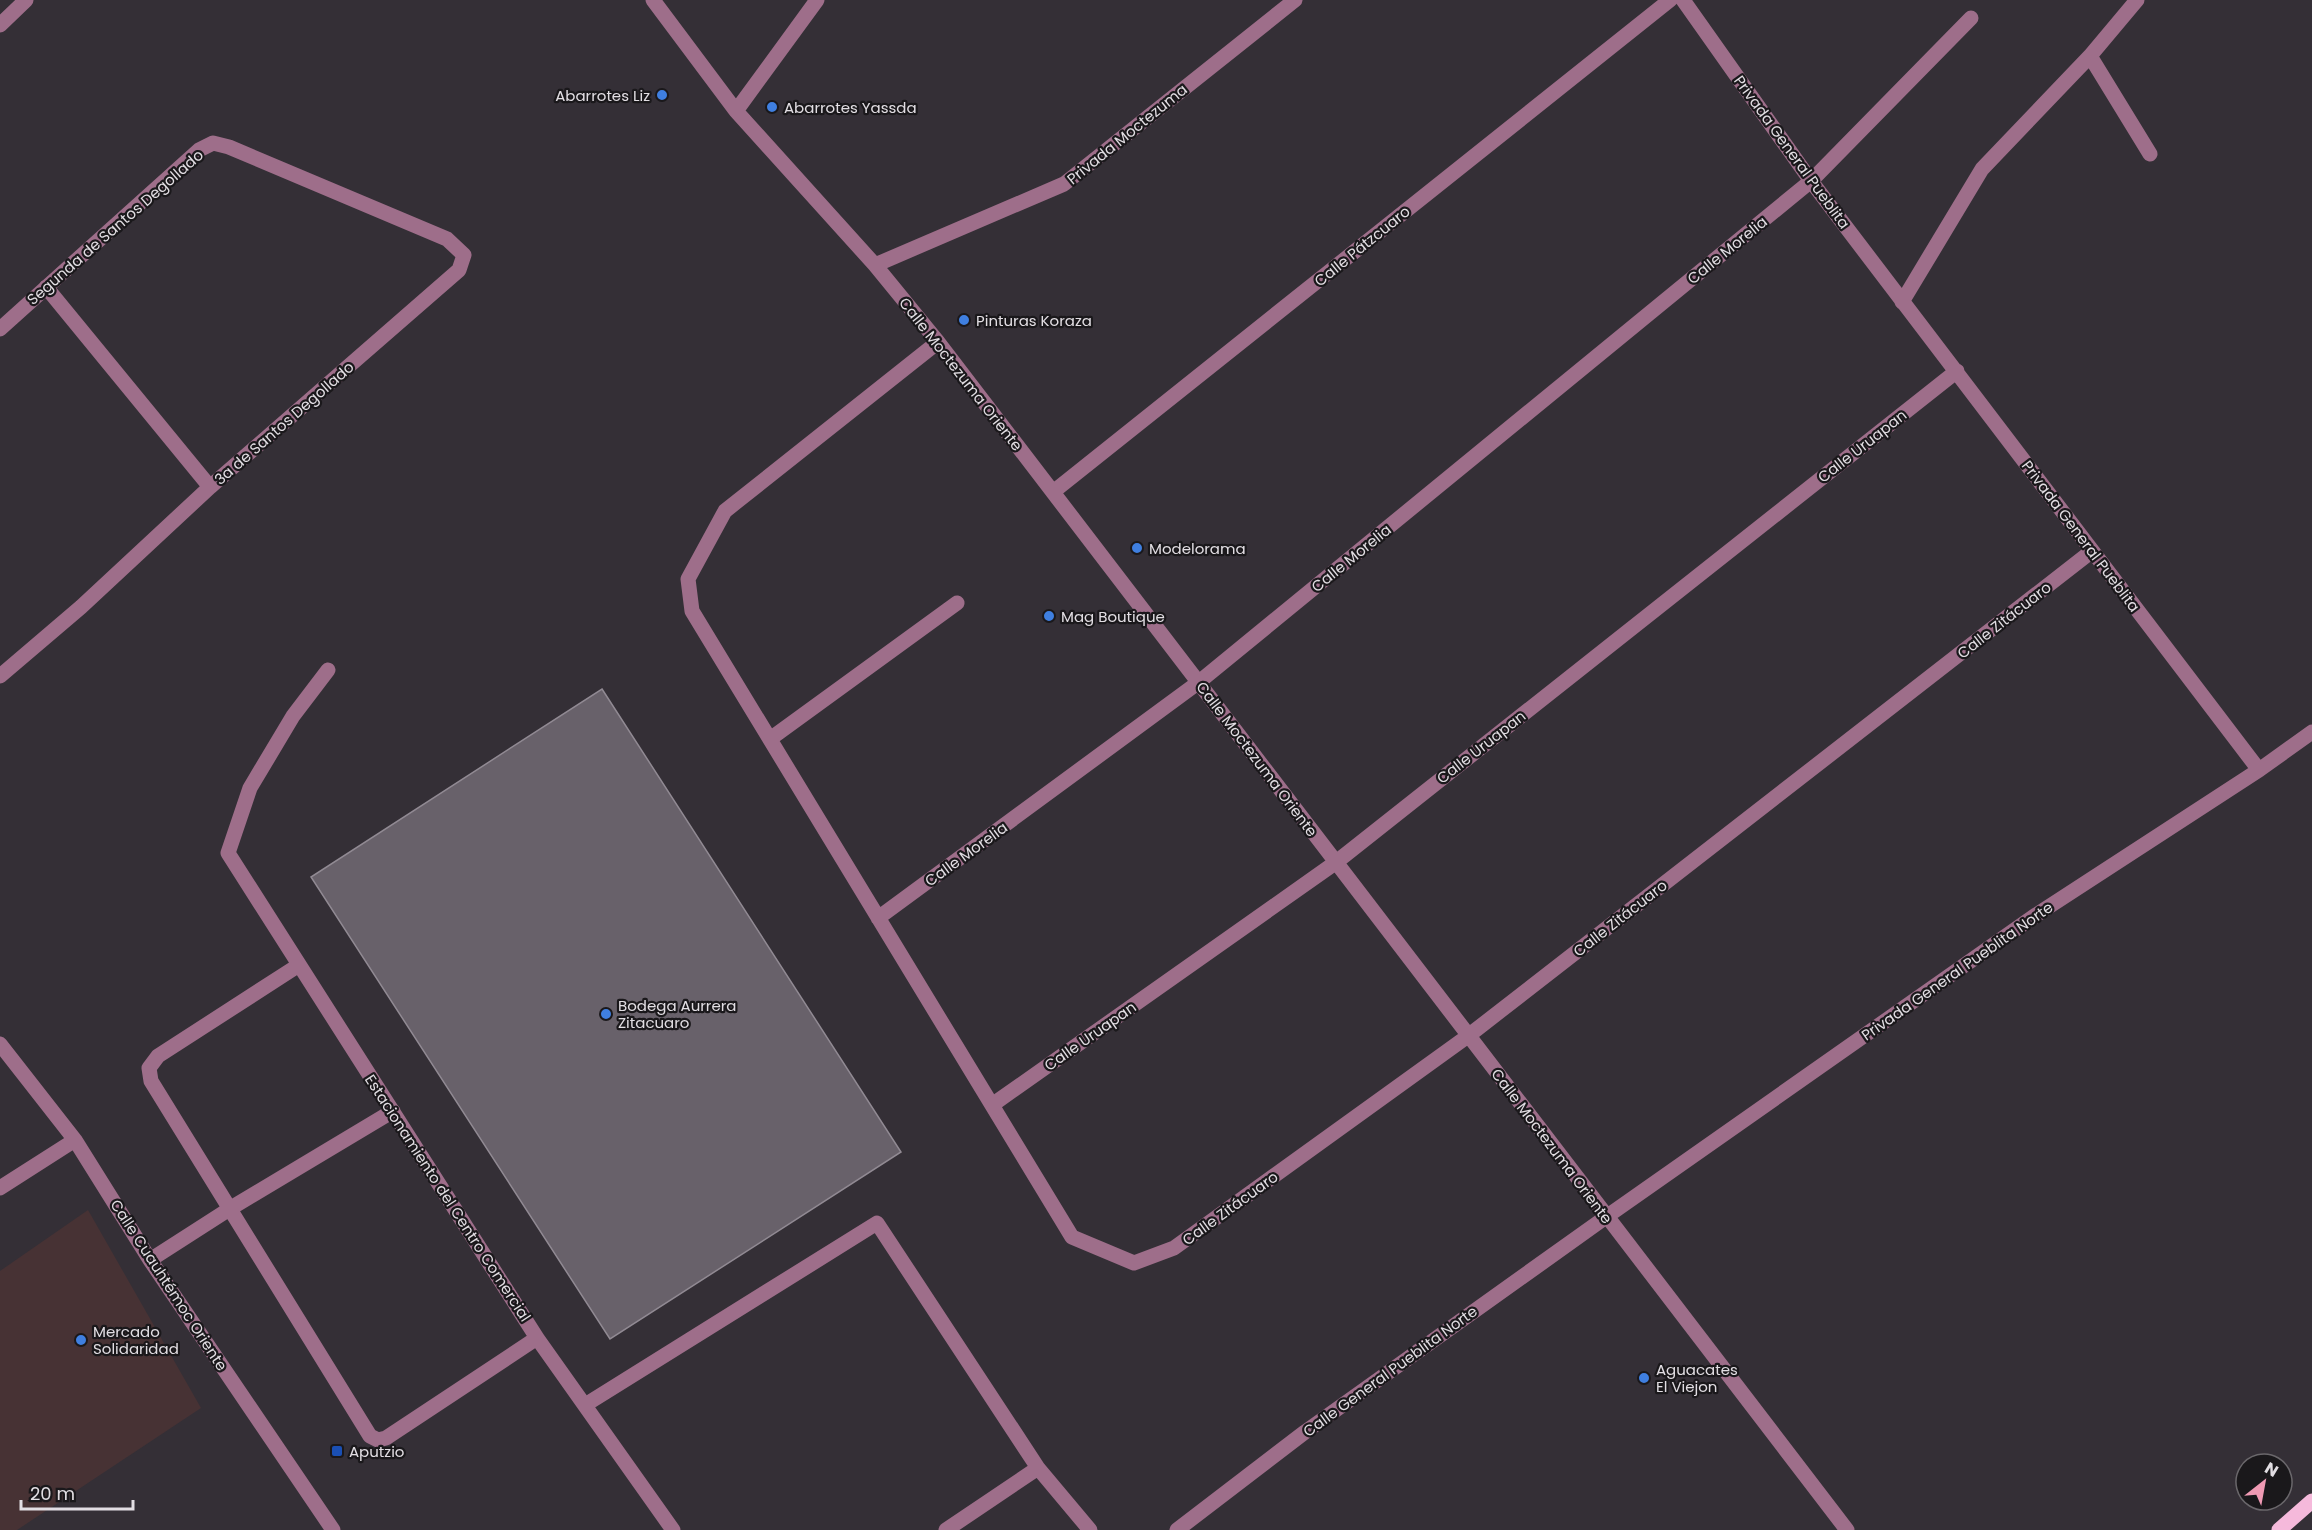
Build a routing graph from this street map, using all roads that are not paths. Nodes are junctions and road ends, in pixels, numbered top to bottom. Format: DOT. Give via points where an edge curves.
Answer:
graph roads {
  1 [pos="26,0"];
  2 [pos="653,0"];
  3 [pos="817,0"];
  4 [pos="1294,0"];
  5 [pos="1670,0"];
  6 [pos="1683,0"];
  7 [pos="2137,0"];
  8 [pos="1971,18"];
  9 [pos="0,25"];
  10 [pos="2090,56"];
  11 [pos="736,111"];
  12 [pos="2150,154"];
  13 [pos="1811,181"];
  14 [pos="464,255"];
  15 [pos="875,265"];
  16 [pos="46,287"];
  17 [pos="1902,302"];
  18 [pos="0,328"];
  19 [pos="938,342"];
  20 [pos="1957,371"];
  21 [pos="210,487"];
  22 [pos="1053,492"];
  23 [pos="2092,551"];
  24 [pos="957,603"];
  25 [pos="328,670"];
  26 [pos="0,676"];
  27 [pos="1199,682"];
  28 [pos="2312,732"];
  29 [pos="770,739"];
  30 [pos="2259,770"];
  31 [pos="1335,862"];
  32 [pos="878,918"];
  33 [pos="299,965"];
  34 [pos="1468,1036"];
  35 [pos="0,1044"];
  36 [pos="992,1106"];
  37 [pos="393,1111"];
  38 [pos="75,1140"];
  39 [pos="0,1188"];
  40 [pos="231,1208"];
  41 [pos="1606,1217"];
  42 [pos="150,1260"];
  43 [pos="537,1338"];
  44 [pos="585,1405"];
  45 [pos="1038,1468"];
  46 [pos="2312,1501"];
  47 [pos="333,1530"];
  48 [pos="673,1530"];
  49 [pos="946,1530"];
  50 [pos="1090,1530"];
  51 [pos="1177,1530"];
  52 [pos="1847,1530"];
  53 [pos="2279,1530"];
  1 -- 9 [label="street"];
  2 -- 11 [label="street, Calle Moctezuma Oriente"];
  3 -- 11 [label="street"];
  4 -- 15 [label="street, Privada Moctezuma" via="1064,184"];
  5 -- 22 [label="street, Calle Pátzcuaro"];
  6 -- 13 [label="street, Privada General Pueblita"];
  7 -- 10 [label="street"];
  8 -- 13 [label="street, Calle Morelia"];
  10 -- 12 [label="street"];
  10 -- 17 [label="street" via="1982,168"];
  11 -- 15 [label="street, Calle Moctezuma Oriente"];
  13 -- 17 [label="street, Privada General Pueblita"];
  13 -- 27 [label="street, Calle Morelia"];
  14 -- 16 [label="street, Segunda de Santos Degollado" via="447,240 213,143 199,150"];
  14 -- 21 [label="street, 3a de Santos Degollado" via="459,270"];
  15 -- 19 [label="street, Calle Moctezuma Oriente"];
  16 -- 18 [label="street, Segunda de Santos Degollado"];
  16 -- 21 [label="street, 3a de Santos Degollado"];
  17 -- 20 [label="street, Privada General Pueblita"];
  19 -- 22 [label="street, Calle Moctezuma Oriente"];
  19 -- 29 [label="street" via="724,511 688,579 693,611"];
  20 -- 23 [label="street, Privada General Pueblita"];
  20 -- 31 [label="street, Calle Uruapan"];
  21 -- 26 [label="street"];
  22 -- 27 [label="street, Calle Moctezuma Oriente"];
  23 -- 30 [label="street, Privada General Pueblita"];
  23 -- 34 [label="street, Calle Zitácuaro"];
  24 -- 29 [label="street"];
  25 -- 33 [label="street, Estacionamiento del Centro Comercial" via="293,716 250,788 228,853"];
  27 -- 31 [label="street, Calle Moctezuma Oriente"];
  27 -- 32 [label="street, Calle Morelia"];
  28 -- 30 [label="street, Privada General Pueblita Norte"];
  29 -- 32 [label="street"];
  30 -- 41 [label="street, Privada General Pueblita Norte" via="2036,915"];
  31 -- 34 [label="street, Calle Moctezuma Oriente"];
  31 -- 36 [label="street, Calle Uruapan"];
  32 -- 36 [label="street"];
  33 -- 37 [label="street, Estacionamiento del Centro Comercial"];
  33 -- 40 [label="street" via="158,1056 148,1068 151,1081"];
  34 -- 36 [label="street, Calle Zitácuaro" via="1173,1248 1134,1263 1072,1237"];
  34 -- 41 [label="street, Calle Moctezuma Oriente"];
  35 -- 38 [label="street, Calle Cuauhtémoc Oriente"];
  37 -- 40 [label="street"];
  37 -- 43 [label="street, Estacionamiento del Centro Comercial"];
  38 -- 39 [label="street"];
  38 -- 42 [label="street, Calle Cuauhtémoc Oriente"];
  40 -- 42 [label="street"];
  40 -- 43 [label="street, Estacionamiento del Centro Comercial" via="370,1436 378,1440"];
  41 -- 51 [label="street, Calle General Pueblita Norte" via="1305,1432"];
  41 -- 52 [label="street, Calle Moctezuma Oriente"];
  42 -- 47 [label="street, Calle Cuauhtémoc Oriente"];
  43 -- 44 [label="street"];
  44 -- 45 [label="street" via="877,1223"];
  44 -- 48 [label="street"];
  45 -- 49 [label="street"];
  45 -- 50 [label="street"];
  46 -- 53 [label="main road"];
}
